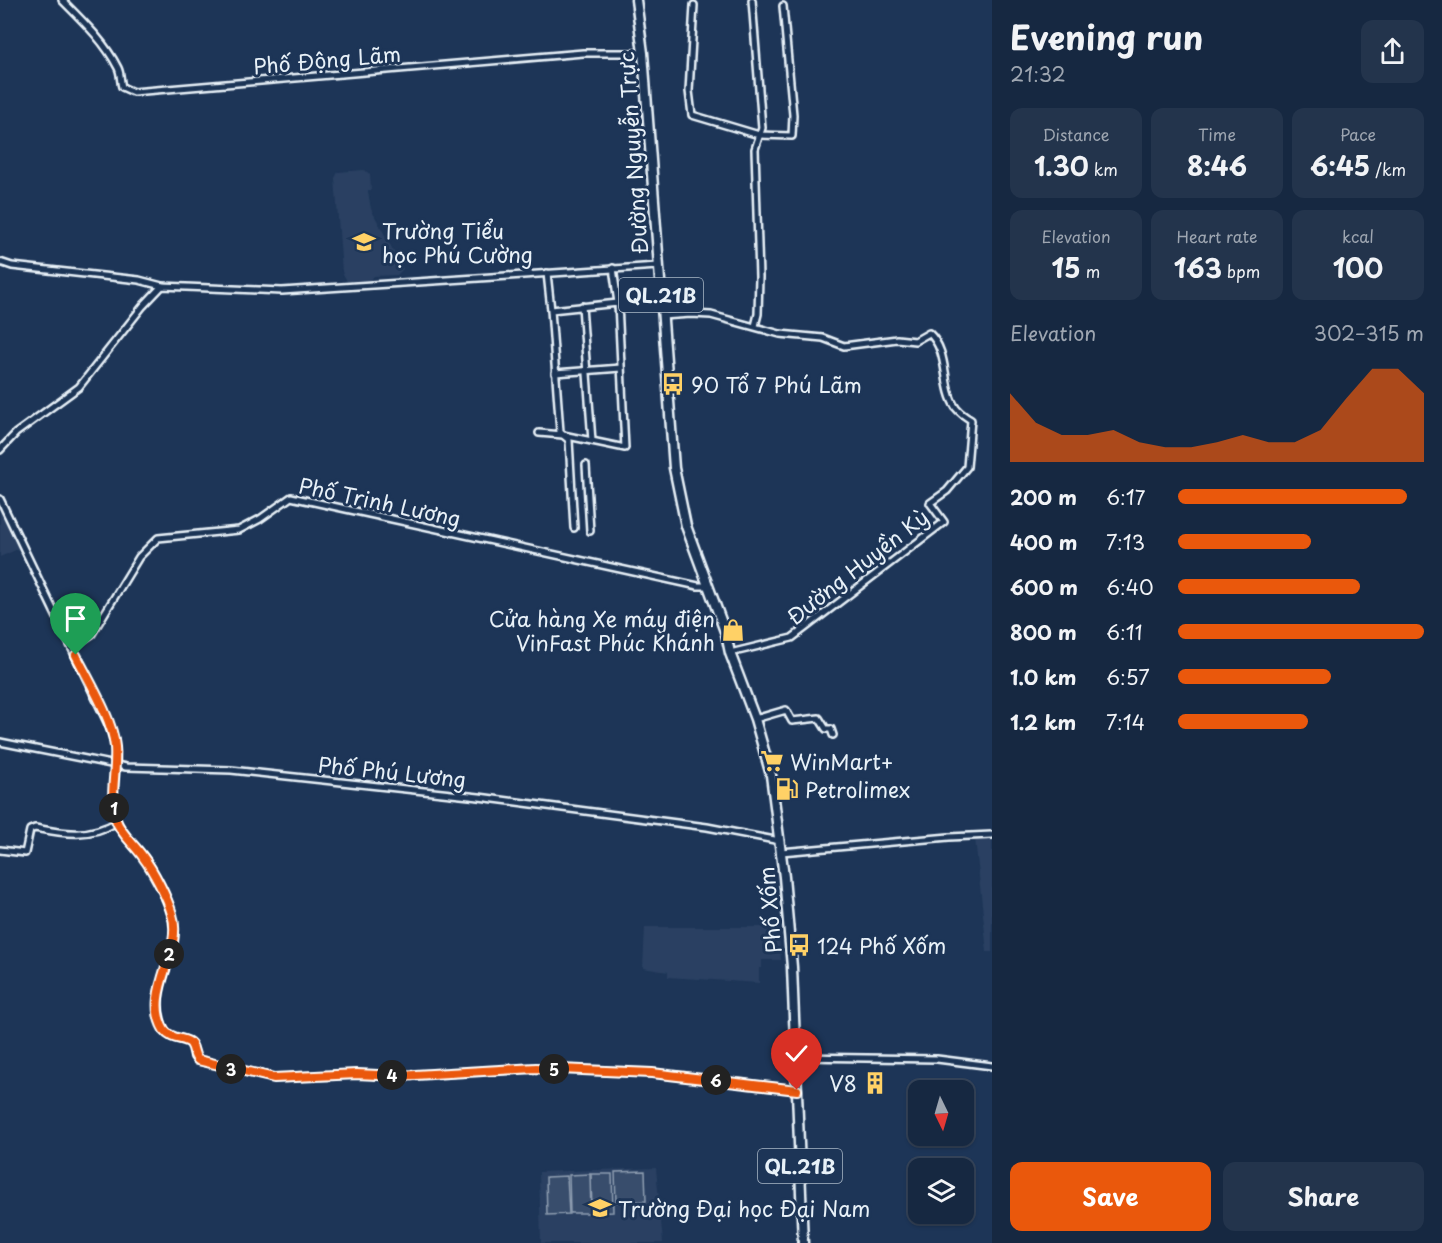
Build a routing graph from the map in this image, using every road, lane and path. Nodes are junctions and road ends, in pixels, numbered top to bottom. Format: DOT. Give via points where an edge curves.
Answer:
graph roads {
  1 [pos="62,0"];
  2 [pos="636,0"];
  3 [pos="752,0"];
  4 [pos="694,5"];
  5 [pos="783,6"];
  6 [pos="643,53"];
  7 [pos="759,135"];
  8 [pos="0,262"];
  9 [pos="658,266"];
  10 [pos="613,268"];
  11 [pos="547,273"];
  12 [pos="162,286"];
  13 [pos="618,303"];
  14 [pos="582,306"];
  15 [pos="551,310"];
  16 [pos="662,316"];
  17 [pos="755,326"];
  18 [pos="621,368"];
  19 [pos="587,371"];
  20 [pos="555,374"];
  21 [pos="539,433"];
  22 [pos="563,435"];
  23 [pos="592,441"];
  24 [pos="0,450"];
  25 [pos="586,465"];
  26 [pos="0,499"];
  27 [pos="574,528"];
  28 [pos="590,531"];
  29 [pos="706,586"];
  30 [pos="72,647"];
  31 [pos="730,653"];
  32 [pos="754,720"];
  33 [pos="833,735"];
  34 [pos="0,742"];
  35 [pos="115,765"];
  36 [pos="117,822"];
  37 [pos="988,836"];
  38 [pos="780,841"];
  39 [pos="0,850"];
  40 [pos="781,852"];
  41 [pos="796,1057"];
  42 [pos="992,1066"];
  43 [pos="797,1090"];
  44 [pos="803,1243"];
  1 -- 6 [label="street, Phố Động Lãm" via="103,46 118,69 122,87 133,92 583,54"];
  2 -- 6 [label="highway, Đường Nguyễn Trực / QL.21B"];
  3 -- 7 [label="street" via="762,128"];
  4 -- 7 [label="street" via="689,92 692,115"];
  5 -- 7 [label="street" via="792,136"];
  6 -- 9 [label="highway, Đường Nguyễn Trực / QL.21B"];
  7 -- 17 [label="street" via="755,149 759,277"];
  8 -- 12 [label="street"];
  9 -- 10 [label="street"];
  9 -- 16 [label="highway, Đường Nguyễn Trực / QL.21B"];
  10 -- 11 [label="street"];
  10 -- 13 [label="street"];
  11 -- 12 [label="street" via="282,291"];
  11 -- 15 [label="street"];
  12 -- 24 [label="street" via="79,387"];
  13 -- 14 [label="street"];
  13 -- 18 [label="street"];
  14 -- 15 [label="street"];
  14 -- 19 [label="street"];
  15 -- 20 [label="street"];
  16 -- 17 [label="street, Đường Huyền Kỳ" via="711,315"];
  16 -- 29 [label="highway, Đường Nguyễn Trực / QL.21B" via="674,468 686,526"];
  17 -- 31 [label="street, Đường Huyền Kỳ" via="780,334 823,338 844,346 897,339 915,341 929,333 940,352 951,398 957,410 971,420 967,467 947,491 930,502 944,522 792,638"];
  18 -- 19 [label="street"];
  18 -- 23 [label="street" via="625,448"];
  19 -- 20 [label="street"];
  19 -- 23 [label="street"];
  20 -- 22 [label="street"];
  21 -- 22 [label="street"];
  22 -- 23 [label="street"];
  22 -- 27 [label="street" via="569,440"];
  25 -- 28 [label="street"];
  26 -- 30 [label="street"];
  29 -- 30 [label="street, Phố Trinh Lương" via="291,496 239,530 158,538 140,557 92,634"];
  29 -- 31 [label="highway, Phố Xốm / QL.21B"];
  30 -- 35 [label="street" via="108,724 115,745"];
  31 -- 32 [label="highway, Phố Xốm / QL.21B"];
  32 -- 33 [label="street" via="786,710 792,721 819,718"];
  32 -- 38 [label="highway, Phố Xốm / QL.21B" via="771,775"];
  34 -- 35 [label="street, Phố Phú Lương"];
  35 -- 36 [label="street" via="113,800"];
  35 -- 38 [label="street, Phố Phú Lương" via="231,770 479,797 707,827"];
  36 -- 39 [label="street" via="96,833 71,834 35,828 28,833 25,853"];
  36 -- 43 [label="street" via="145,860 172,914 174,930 158,1004 164,1029 172,1038 189,1042 198,1060 274,1078 536,1068 652,1073"];
  37 -- 40 [label="street"];
  38 -- 40 [label="highway, Phố Xốm / QL.21B"];
  40 -- 41 [label="highway, Phố Xốm / QL.21B"];
  41 -- 42 [label="street" via="937,1059"];
  41 -- 43 [label="highway, Phố Xốm / QL.21B"];
  43 -- 44 [label="highway, Phố Xốm / QL.21B"];
}
